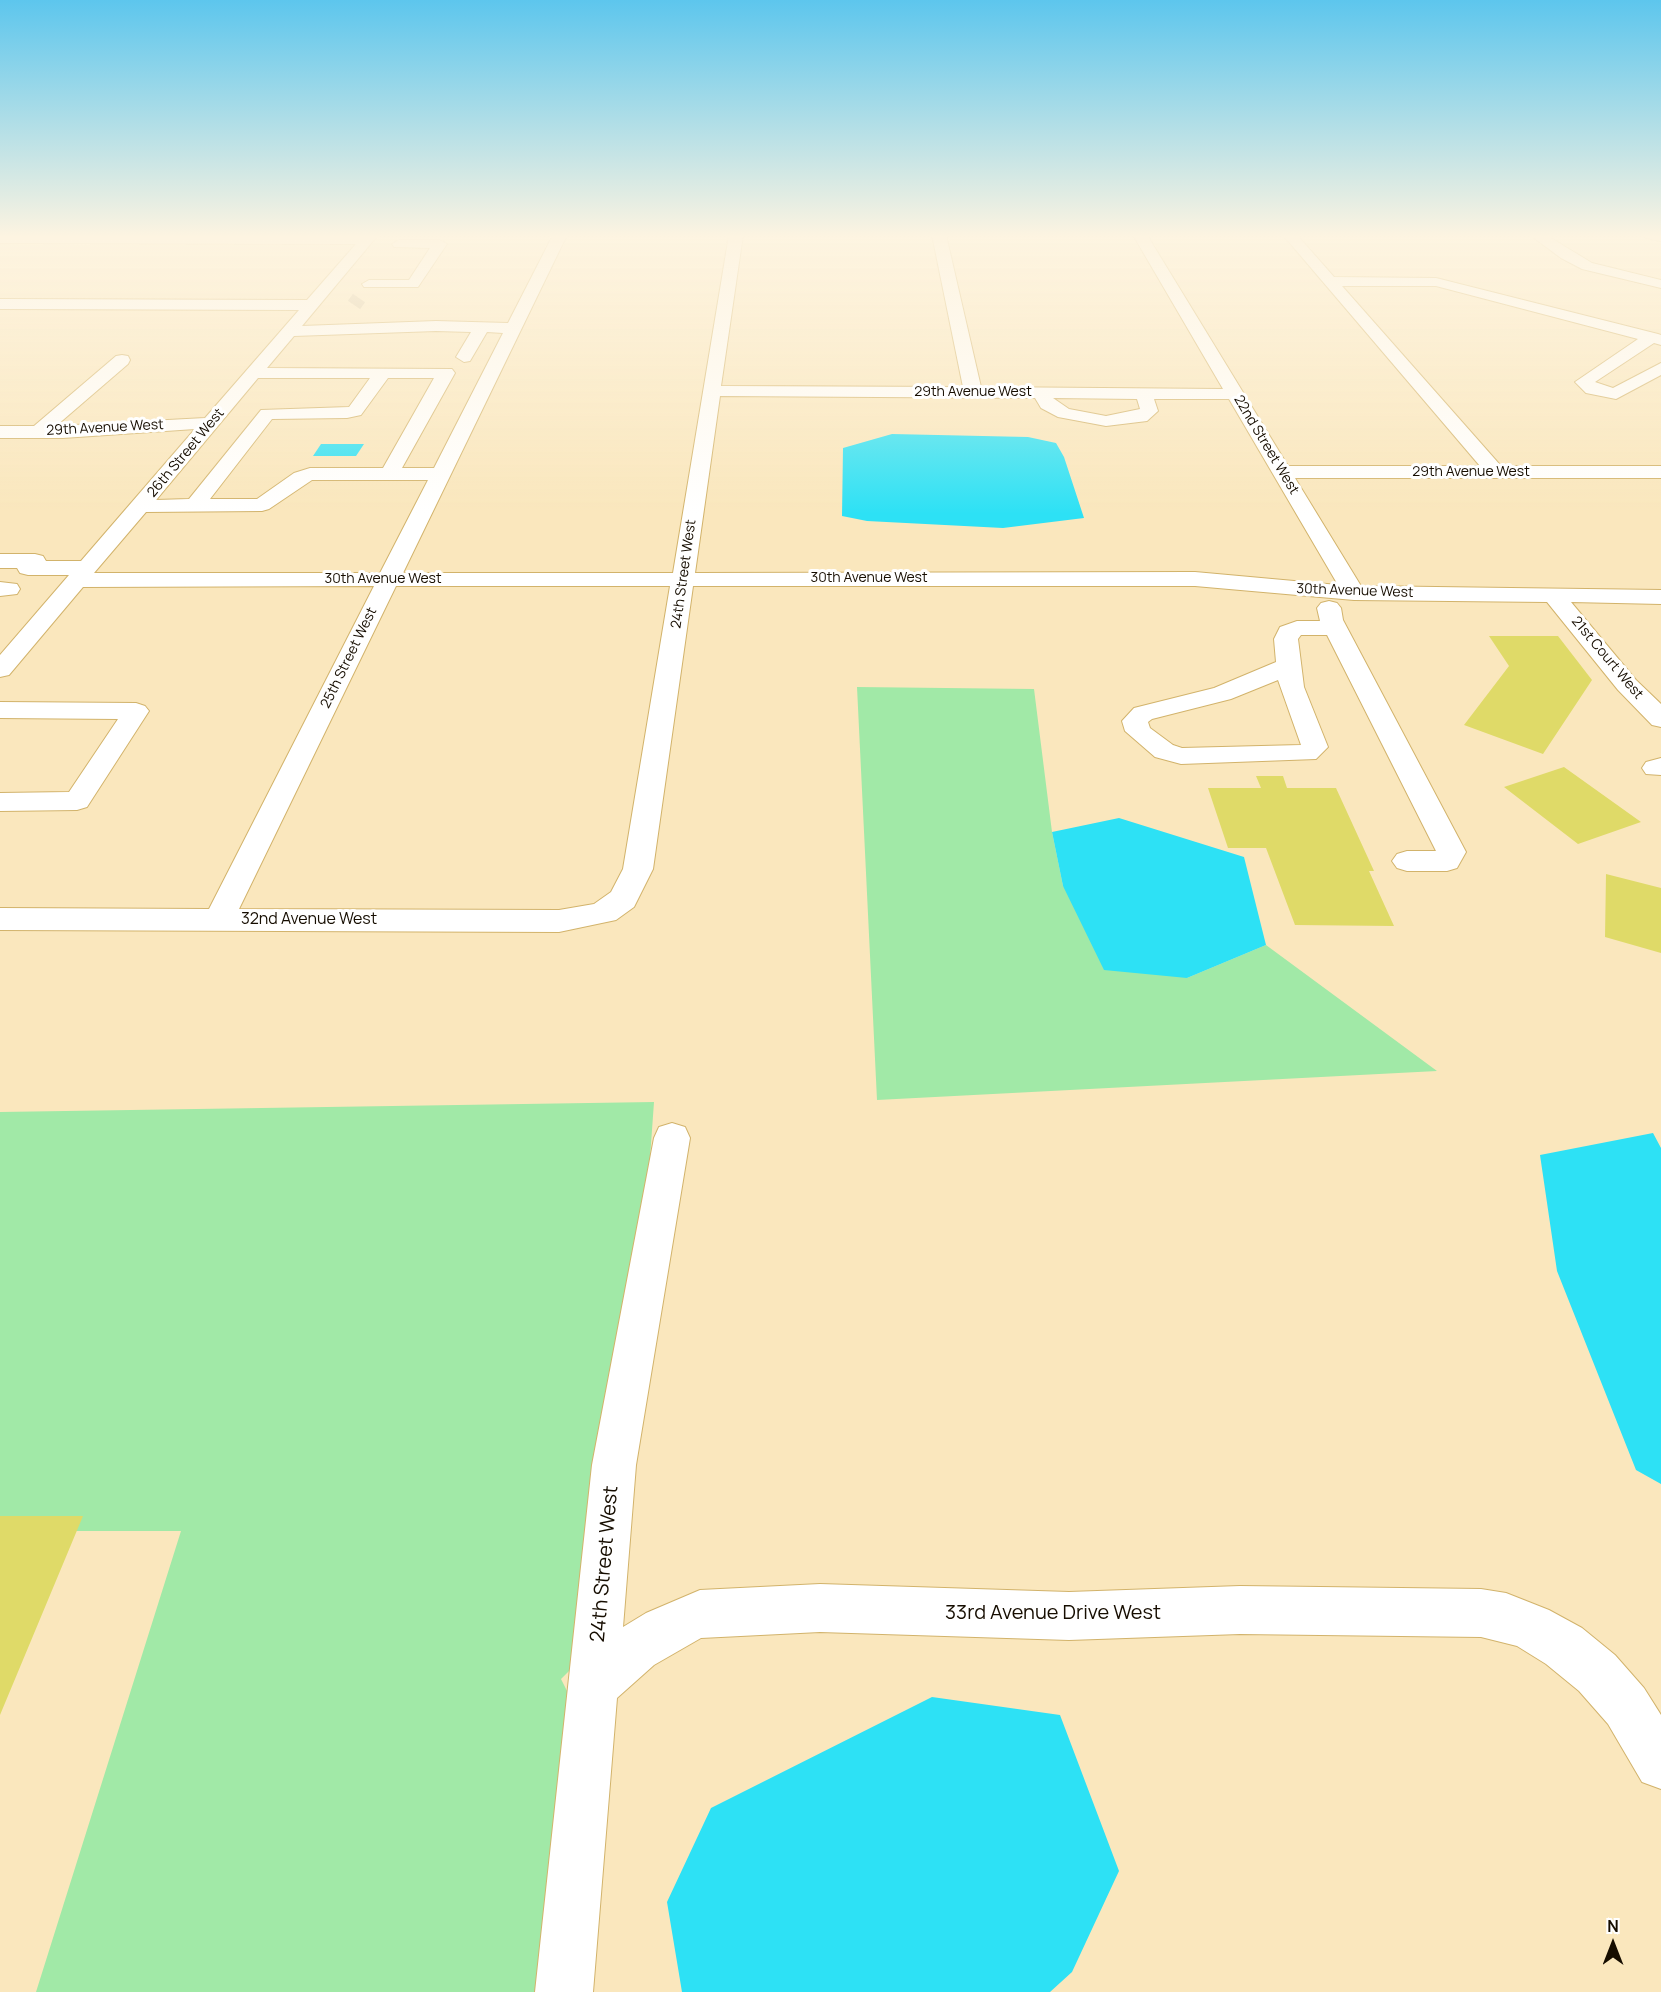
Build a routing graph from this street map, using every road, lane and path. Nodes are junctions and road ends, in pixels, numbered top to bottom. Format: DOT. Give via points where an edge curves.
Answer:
graph roads {
  1 [pos="295,328"];
  2 [pos="437,328"];
  3 [pos="474,328"];
  4 [pos="514,328"];
  5 [pos="721,328"];
  6 [pos="959,328"];
  7 [pos="1196,328"];
  8 [pos="1370,328"];
  9 [pos="1617,328"];
  10 [pos="290,331"];
  11 [pos="319,331"];
  12 [pos="1657,338"];
  13 [pos="122,360"];
  14 [pos="300,360"];
  15 [pos="495,365"];
  16 [pos="259,367"];
  17 [pos="1661,368"];
  18 [pos="383,373"];
  19 [pos="446,373"];
  20 [pos="710,391"];
  21 [pos="973,392"];
  22 [pos="1042,393"];
  23 [pos="1144,393"];
  24 [pos="348,394"];
  25 [pos="369,394"];
  26 [pos="1236,394"];
  27 [pos="267,414"];
  28 [pos="214,419"];
  29 [pos="0,432"];
  30 [pos="39,432"];
  31 [pos="1495,471"];
  32 [pos="1282,472"];
  33 [pos="1661,472"];
  34 [pos="388,474"];
  35 [pos="441,474"];
  36 [pos="141,506"];
  37 [pos="195,506"];
  38 [pos="0,561"];
  39 [pos="82,574"];
  40 [pos="684,578"];
  41 [pos="388,579"];
  42 [pos="1344,592"];
  43 [pos="1554,596"];
  44 [pos="1661,597"];
  45 [pos="1335,628"];
  46 [pos="1289,666"];
  47 [pos="0,670"];
  48 [pos="0,710"];
  49 [pos="1661,719"];
  50 [pos="0,802"];
  51 [pos="1407,861"];
  52 [pos="615,906"];
  53 [pos="0,919"];
  54 [pos="219,919"];
  55 [pos="672,1138"];
  56 [pos="595,1684"];
  57 [pos="1661,1763"];
  58 [pos="564,1992"];
  1 -- 10 [label="street, 26th Street West"];
  2 -- 11 [label="street"];
  3 -- 15 [label="street" via="464,357"];
  4 -- 15 [label="street, 25th Street West"];
  5 -- 20 [label="street, 24th Street West"];
  6 -- 21 [label="street"];
  7 -- 26 [label="street, 22nd Street West"];
  8 -- 31 [label="street"];
  9 -- 12 [label="street"];
  10 -- 11 [label="street"];
  10 -- 16 [label="street, 26th Street West"];
  11 -- 14 [label="street"];
  12 -- 17 [label="street" via="1584,382 1592,389 1616,394"];
  13 -- 30 [label="street"];
  14 -- 16 [label="street"];
  14 -- 18 [label="street"];
  14 -- 27 [label="street"];
  15 -- 19 [label="street"];
  15 -- 35 [label="street, 25th Street West"];
  16 -- 28 [label="street, 26th Street West"];
  18 -- 19 [label="street"];
  18 -- 25 [label="street, 29th Avenue West"];
  19 -- 34 [label="street"];
  20 -- 21 [label="street, 29th Avenue West"];
  20 -- 40 [label="street, 24th Street West"];
  21 -- 22 [label="street, 29th Avenue West"];
  22 -- 23 [label="street, 29th Avenue West"];
  22 -- 23 [label="street" via="1047,404 1064,413 1106,421 1142,417 1149,411"];
  23 -- 26 [label="street, 29th Avenue West"];
  24 -- 25 [label="street"];
  25 -- 27 [label="street, 29th Avenue West" via="360,408 347,413"];
  26 -- 32 [label="street, 22nd Street West"];
  27 -- 28 [label="street, 29th Avenue West"];
  27 -- 37 [label="street"];
  28 -- 30 [label="street, 29th Avenue West"];
  28 -- 36 [label="street, 26th Street West"];
  29 -- 30 [label="street, 29th Avenue West"];
  31 -- 32 [label="street, 29th Avenue West"];
  31 -- 33 [label="street, 29th Avenue West"];
  32 -- 42 [label="street, 22nd Street West"];
  34 -- 35 [label="street"];
  34 -- 37 [label="street" via="310,474 261,505"];
  35 -- 41 [label="street, 25th Street West"];
  36 -- 37 [label="street"];
  36 -- 39 [label="street, 26th Street West"];
  38 -- 39 [label="street, 30th Avenue West"];
  39 -- 41 [label="street, 30th Avenue West"];
  39 -- 47 [label="street, 26th Street West"];
  40 -- 41 [label="street, 30th Avenue West"];
  40 -- 42 [label="street, 30th Avenue West" via="1196,579"];
  40 -- 52 [label="street, 24th Street West" via="638,869 631,889"];
  41 -- 54 [label="street, 25th Street West"];
  42 -- 43 [label="street, 30th Avenue West"];
  42 -- 45 [label="street" via="1328,612"];
  43 -- 44 [label="street, 30th Avenue West"];
  43 -- 49 [label="street, 21st Court West" via="1627,685"];
  45 -- 46 [label="street" via="1297,628 1288,632"];
  45 -- 51 [label="street" via="1451,852 1447,861"];
  46 -- 46 [label="street" via="1291,687 1315,747 1307,753 1181,756 1164,751 1138,731 1135,721 1143,713 1222,694"];
  48 -- 50 [label="street" via="136,711 77,801"];
  52 -- 54 [label="street, 32nd Avenue West" via="592,916 559,921"];
  53 -- 54 [label="street, 32nd Avenue West"];
  55 -- 56 [label="street, 24th Street West" via="614,1465"];
  56 -- 57 [label="street, 33rd Avenue Drive West" via="636,1647 700,1614 820,1608 1070,1616 1240,1610 1481,1613 1532,1627 1597,1673 1626,1706"];
  56 -- 58 [label="street, 24th Street West"];
}
